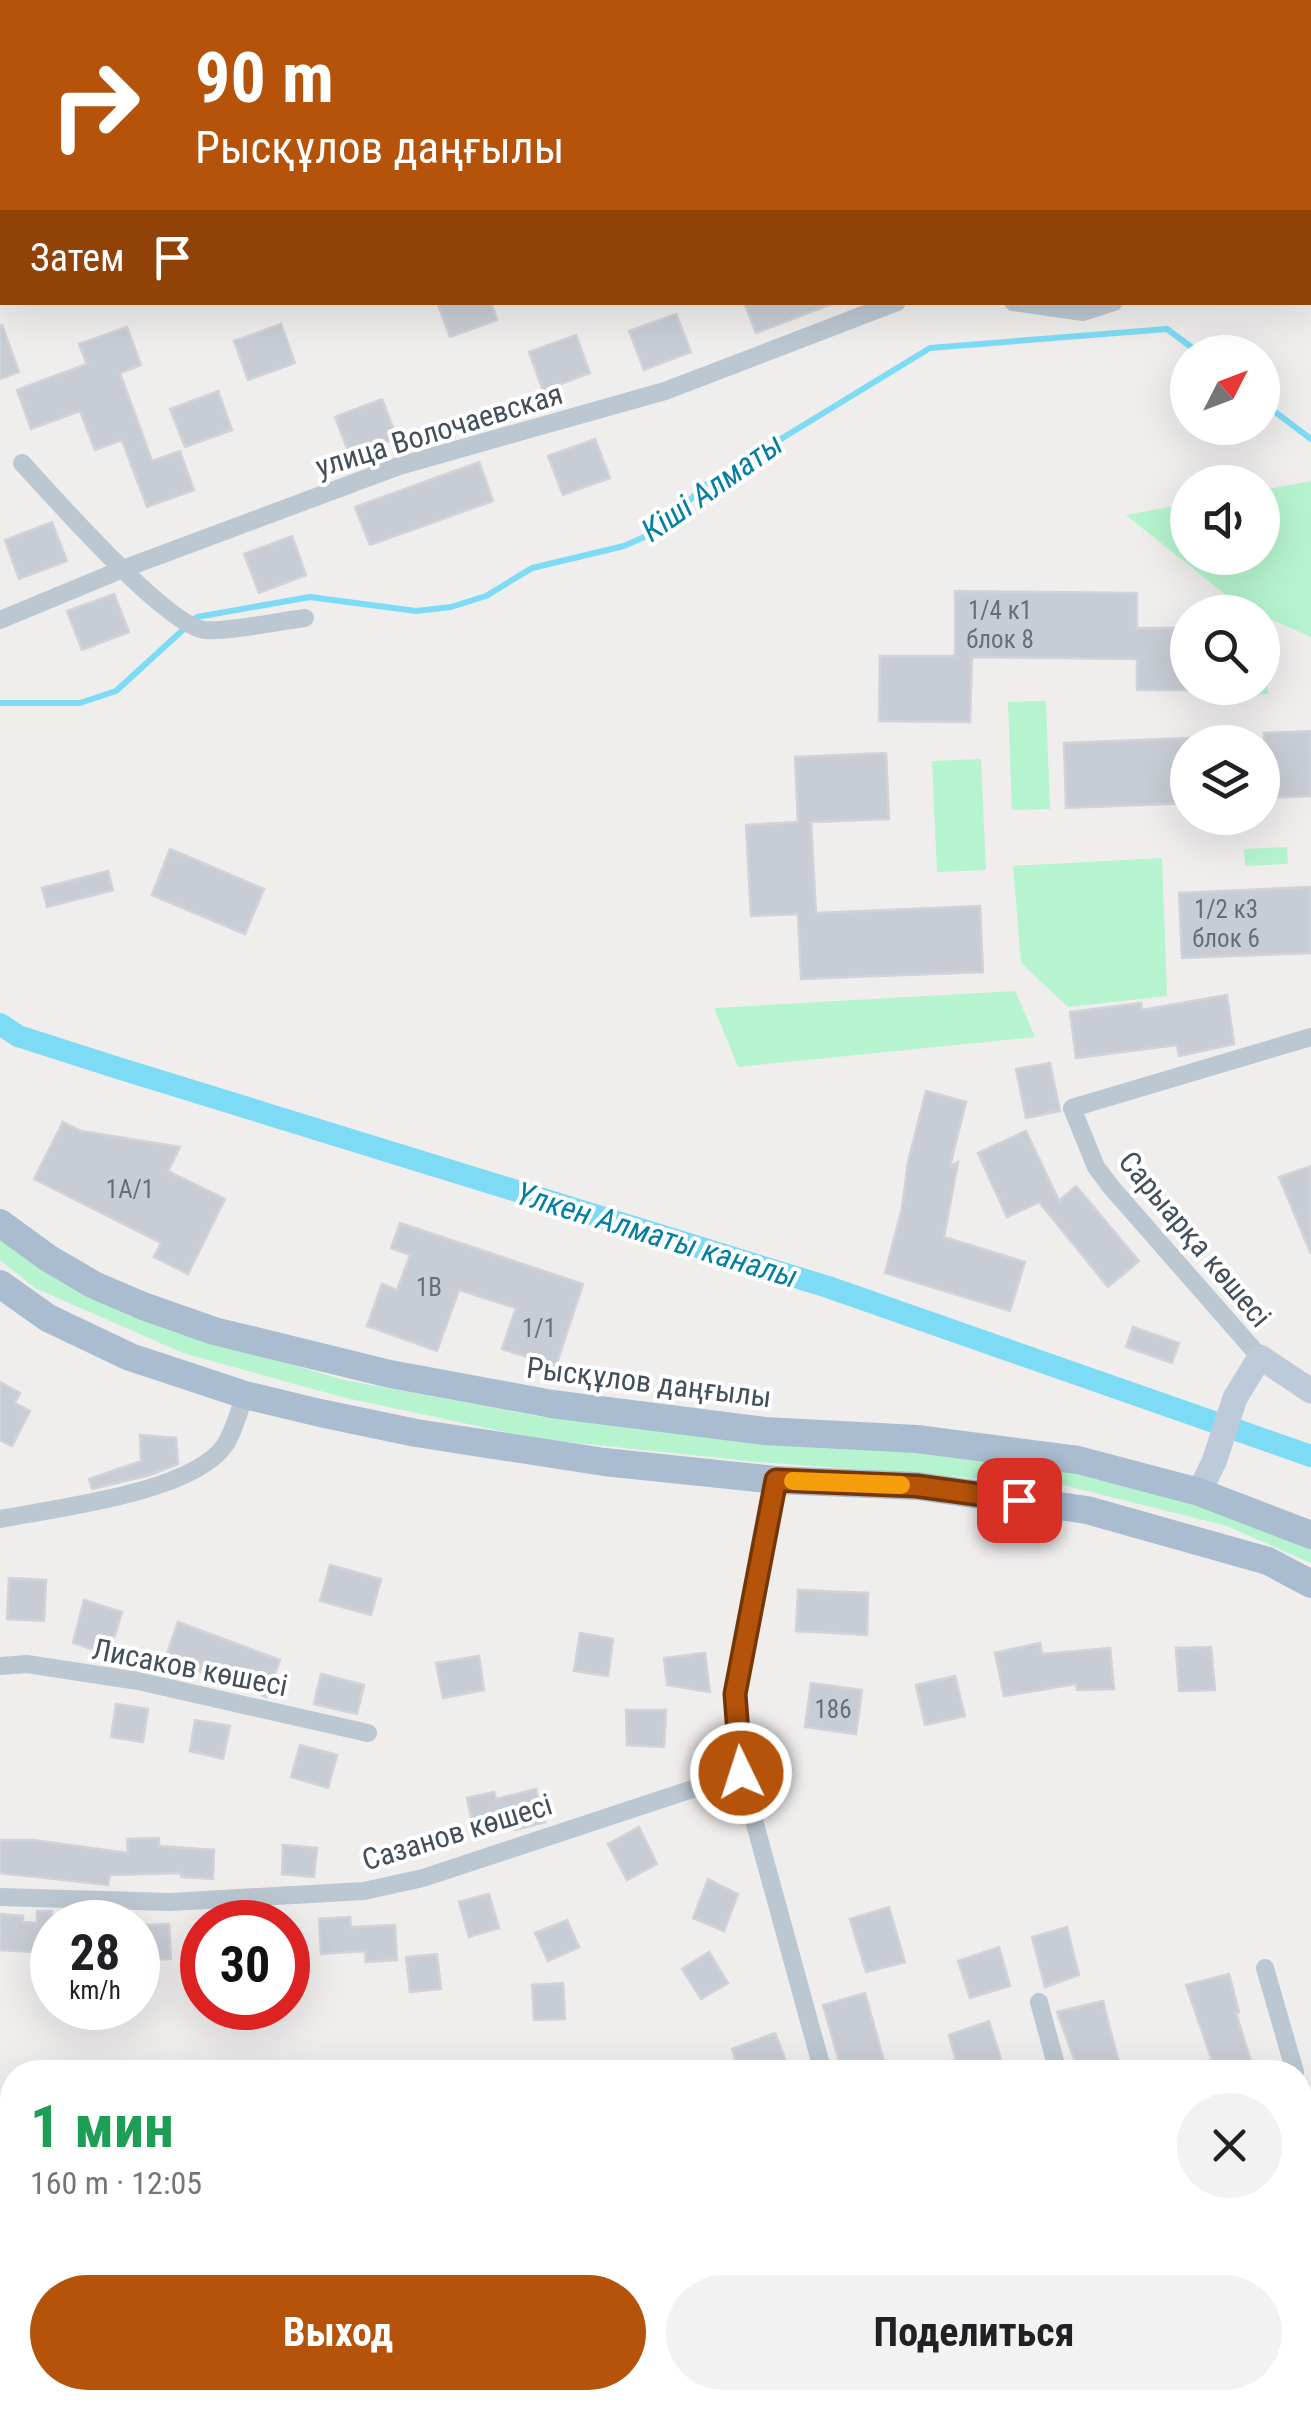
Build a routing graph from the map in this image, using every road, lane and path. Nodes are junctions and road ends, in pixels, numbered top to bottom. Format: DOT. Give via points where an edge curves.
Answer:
graph roads {
  1 [pos="889,305"];
  2 [pos="1033,305"];
  3 [pos="1104,305"];
  4 [pos="22,463"];
  5 [pos="123,569"];
  6 [pos="306,618"];
  7 [pos="0,620"];
  8 [pos="1311,1037"];
  9 [pos="0,1223"];
  10 [pos="0,1284"];
  11 [pos="1260,1357"];
  12 [pos="1311,1390"];
  13 [pos="244,1394"];
  14 [pos="776,1480"];
  15 [pos="1199,1492"];
  16 [pos="0,1519"];
  17 [pos="1311,1535"];
  18 [pos="1311,1584"];
  19 [pos="0,1666"];
  20 [pos="368,1733"];
  21 [pos="741,1773"];
  22 [pos="0,1898"];
  23 [pos="1264,1968"];
  24 [pos="1039,2002"];
  25 [pos="820,2060"];
  26 [pos="1055,2060"];
  27 [pos="1291,2060"];
  1 -- 5 [label="street, улица Волочаевская" via="665,391 399,466"];
  2 -- 3 [label="street" via="1082,312"];
  4 -- 5 [label="street"];
  5 -- 6 [label="street" via="202,630"];
  5 -- 7 [label="street, улица Волочаевская"];
  8 -- 11 [label="street, Сарыарқа көшесі" via="1072,1108 1111,1188"];
  9 -- 15 [label="main road, Рысқұлов даңғылы" via="94,1285 143,1306 214,1331 390,1374 552,1404 764,1431 917,1439 1078,1460"];
  10 -- 13 [label="main road" via="48,1318 130,1358"];
  11 -- 12 [label="street"];
  11 -- 15 [label="street"];
  13 -- 14 [label="main road" via="416,1433"];
  13 -- 16 [label="street" via="226,1444 158,1487"];
  14 -- 18 [label="main road" via="917,1486 1087,1510 1268,1561"];
  14 -- 21 [label="street" via="735,1694"];
  15 -- 17 [label="main road, Рысқұлов даңғылы"];
  19 -- 20 [label="street, Лисаков көшесі" via="138,1681"];
  21 -- 22 [label="street, Сазанов көшесі" via="364,1891 170,1902"];
  21 -- 25 [label="street"];
  23 -- 27 [label="street"];
  24 -- 26 [label="street"];
}
